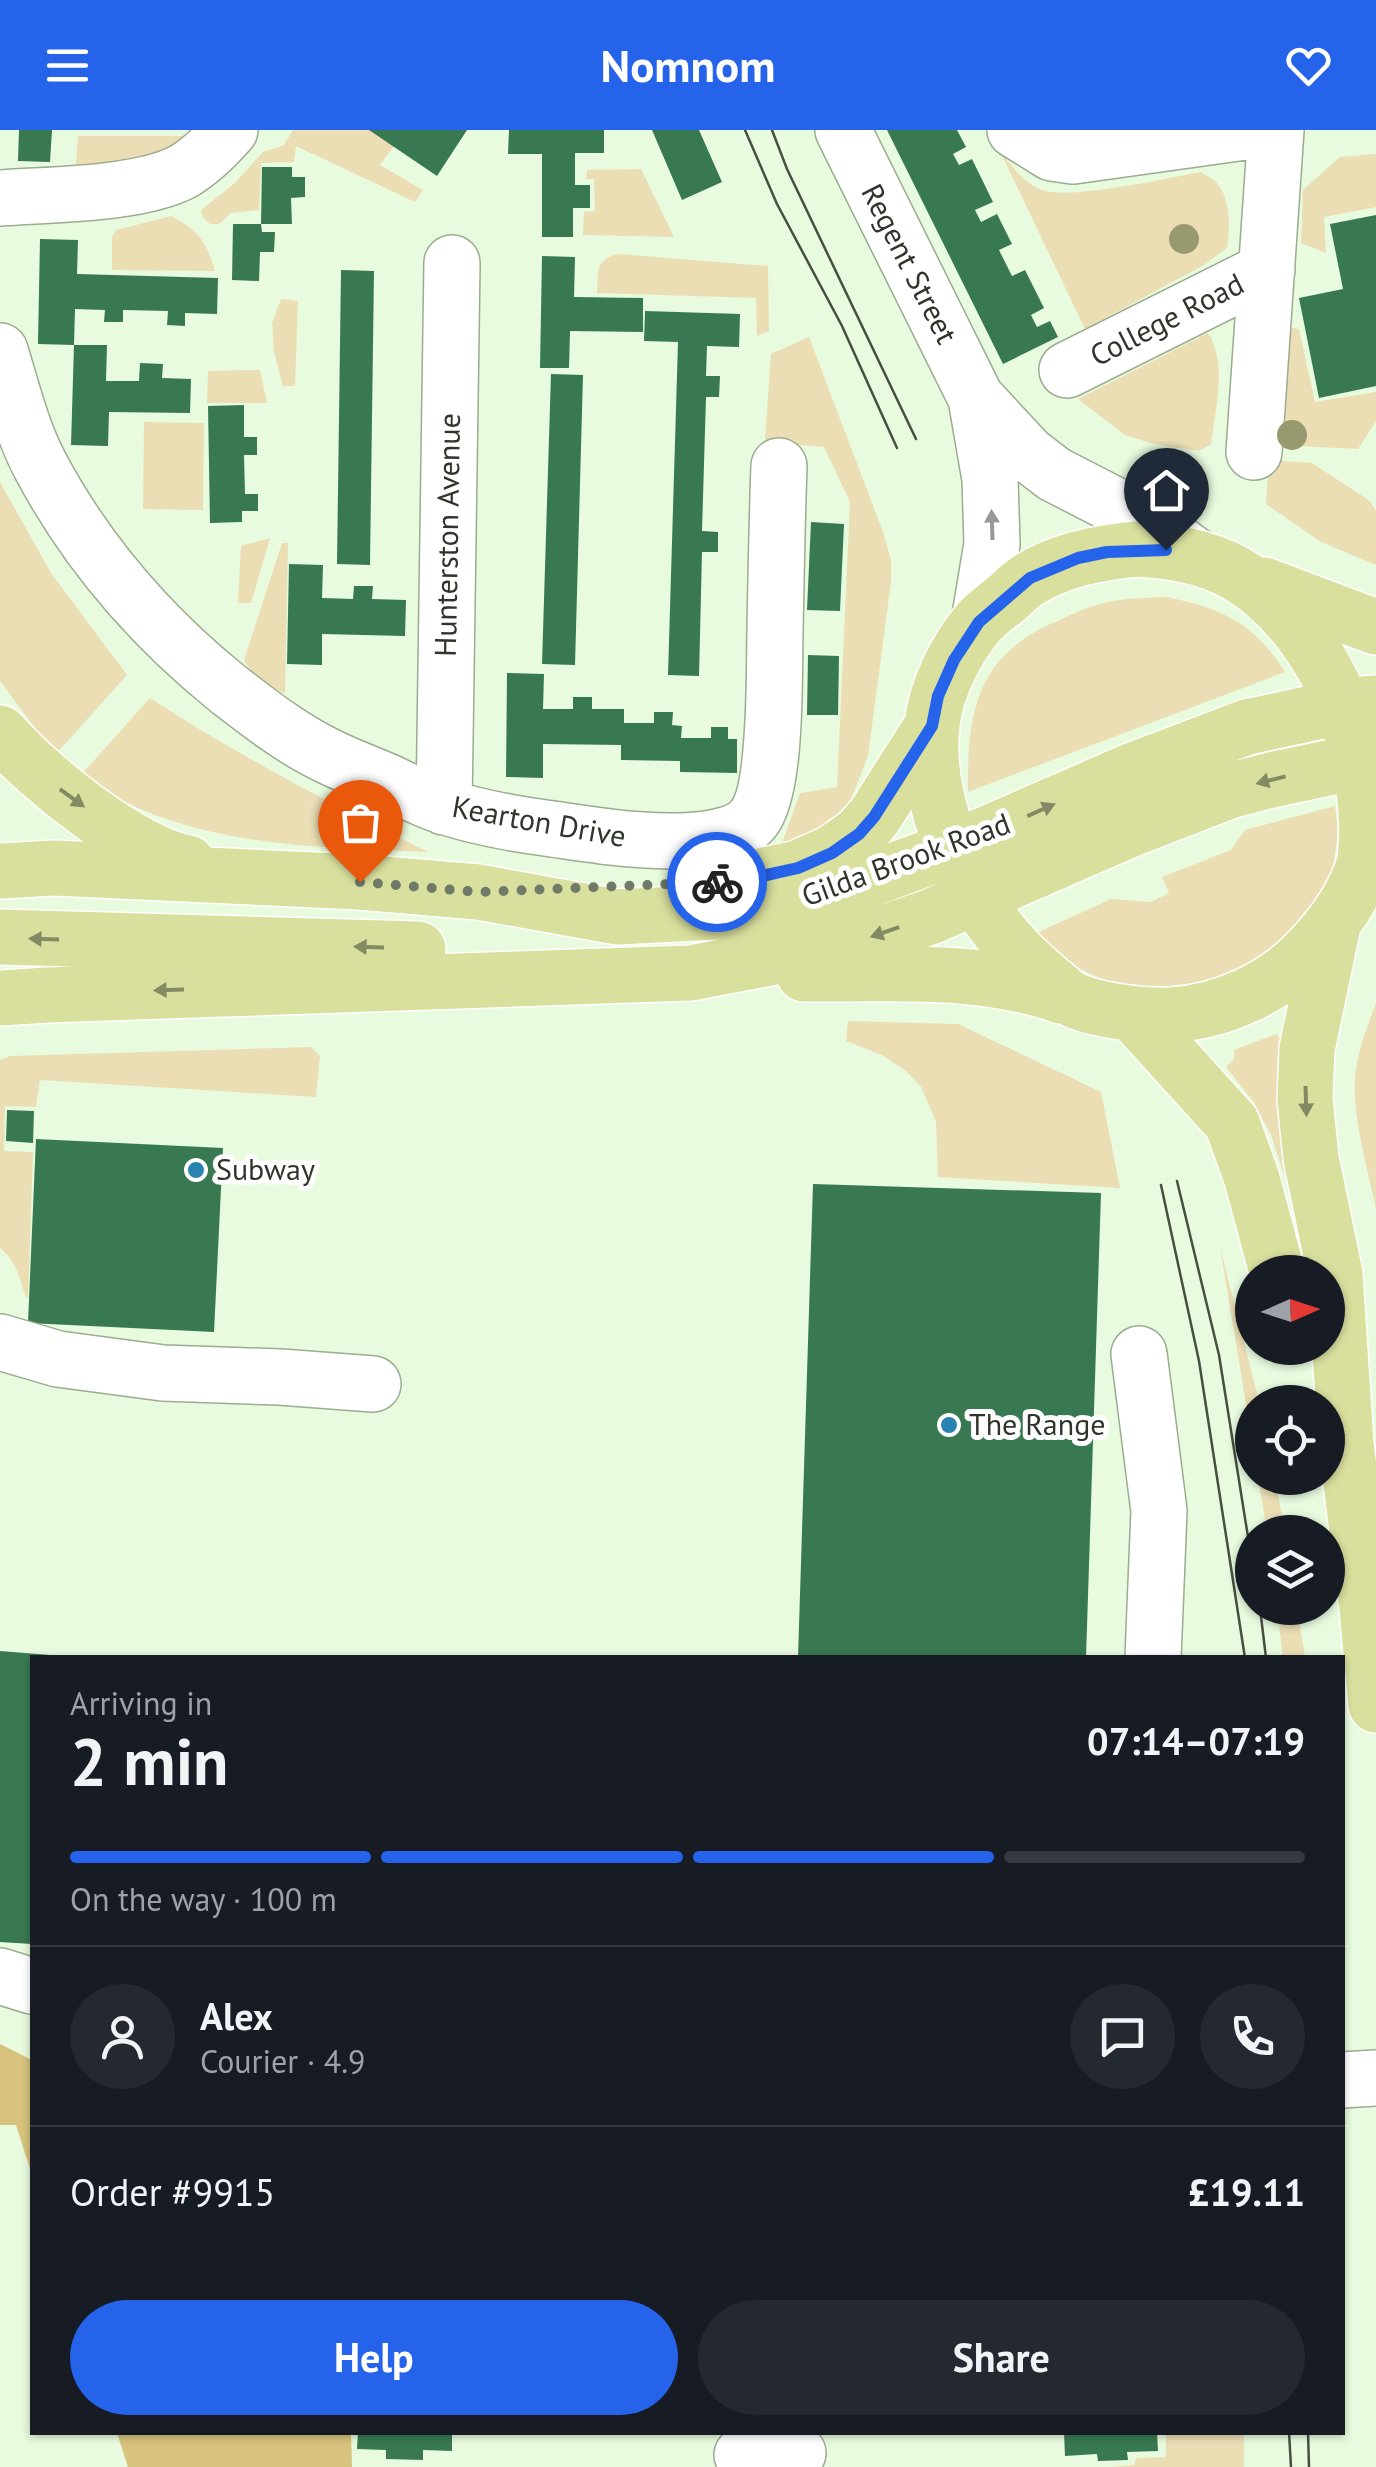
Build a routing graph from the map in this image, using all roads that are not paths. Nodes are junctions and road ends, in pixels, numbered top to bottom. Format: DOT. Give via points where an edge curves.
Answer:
graph roads {
  1 [pos="230,130"];
  2 [pos="843,130"];
  3 [pos="1016,130"];
  4 [pos="1259,130"];
  5 [pos="1276,130"];
  6 [pos="0,198"];
  7 [pos="452,262"];
  8 [pos="1267,270"];
  9 [pos="0,351"];
  10 [pos="1068,370"];
  11 [pos="976,398"];
  12 [pos="1254,452"];
  13 [pos="778,466"];
  14 [pos="1220,567"];
  15 [pos="979,622"];
  16 [pos="1376,627"];
  17 [pos="1362,704"];
  18 [pos="932,726"];
  19 [pos="0,733"];
  20 [pos="1371,758"];
  21 [pos="444,807"];
  22 [pos="952,848"];
  23 [pos="0,870"];
  24 [pos="255,876"];
  25 [pos="478,892"];
  26 [pos="1359,894"];
  27 [pos="1003,933"];
  28 [pos="0,938"];
  29 [pos="691,973"];
  30 [pos="569,977"];
  31 [pos="0,998"];
  32 [pos="1072,1000"];
  33 [pos="1134,1015"];
  34 [pos="1272,1255"];
  35 [pos="0,1342"];
  36 [pos="1139,1354"];
  37 [pos="1313,1365"];
  38 [pos="373,1384"];
  39 [pos="1346,1444"];
  40 [pos="1153,1655"];
  41 [pos="1376,1705"];
  42 [pos="0,1976"];
  43 [pos="30,1985"];
  44 [pos="1376,2078"];
  45 [pos="1345,2080"];
  46 [pos="742,2452"];
  47 [pos="798,2454"];
  1 -- 6 [label="street" via="206,156 156,181"];
  2 -- 11 [label="street, Regent Street"];
  3 -- 4 [label="street" via="1052,153 1073,156"];
  5 -- 8 [label="street, College Road"];
  7 -- 21 [label="street, Hunterston Avenue"];
  8 -- 10 [label="street, College Road"];
  8 -- 12 [label="street, College Road"];
  9 -- 21 [label="street, Kearton Drive" via="22,424 60,500 114,579 163,633 262,715 326,755"];
  11 -- 14 [label="street, Regent Street" via="1054,474"];
  15 -- 11 [label="street, Regent Street, one-way" via="992,544"];
  13 -- 21 [label="street, Kearton Drive" via="769,768 763,804 752,822 712,840 640,841 512,824"];
  14 -- 15 [label="main road" via="1166,550 1078,558 1030,578"];
  14 -- 16 [label="main road"];
  14 -- 17 [label="main road" via="1278,605"];
  15 -- 18 [label="main road" via="954,660"];
  17 -- 20 [label="main road"];
  22 -- 17 [label="main road, Gilda Brook Road, one-way" via="1198,744"];
  18 -- 22 [label="main road" via="933,772"];
  18 -- 25 [label="main road" via="859,834 798,868 702,884"];
  19 -- 24 [label="main road, one-way" via="55,786 126,838 177,861"];
  20 -- 26 [label="main road"];
  20 -- 27 [label="main road, Gilda Brook Road, one-way" via="1229,791 1131,829"];
  22 -- 25 [label="main road, Gilda Brook Road" via="846,888 735,911 617,917"];
  22 -- 27 [label="main road"];
  23 -- 24 [label="main road, Gilda Brook Road"];
  24 -- 25 [label="main road, Gilda Brook Road"];
  26 -- 33 [label="main road" via="1298,963 1235,1002 1174,1015"];
  26 -- 39 [label="main road, one-way" via="1308,1049 1305,1098 1335,1274"];
  27 -- 29 [label="main road, Gilda Brook Road, one-way" via="930,916 859,942"];
  27 -- 32 [label="main road"];
  30 -- 28 [label="main road, one-way" via="421,949"];
  29 -- 30 [label="main road, Gilda Brook Road"];
  29 -- 32 [label="main road" via="960,977"];
  30 -- 31 [label="main road, Gilda Brook Road, one-way"];
  32 -- 33 [label="main road"];
  33 -- 34 [label="main road" via="1232,1123"];
  35 -- 38 [label="street" via="58,1359 163,1373"];
  36 -- 40 [label="street" via="1159,1511"];
  37 -- 39 [label="main road"];
  39 -- 41 [label="main road"];
  42 -- 43 [label="street"];
  44 -- 45 [label="street"];
  46 -- 47 [label="street"];
}
